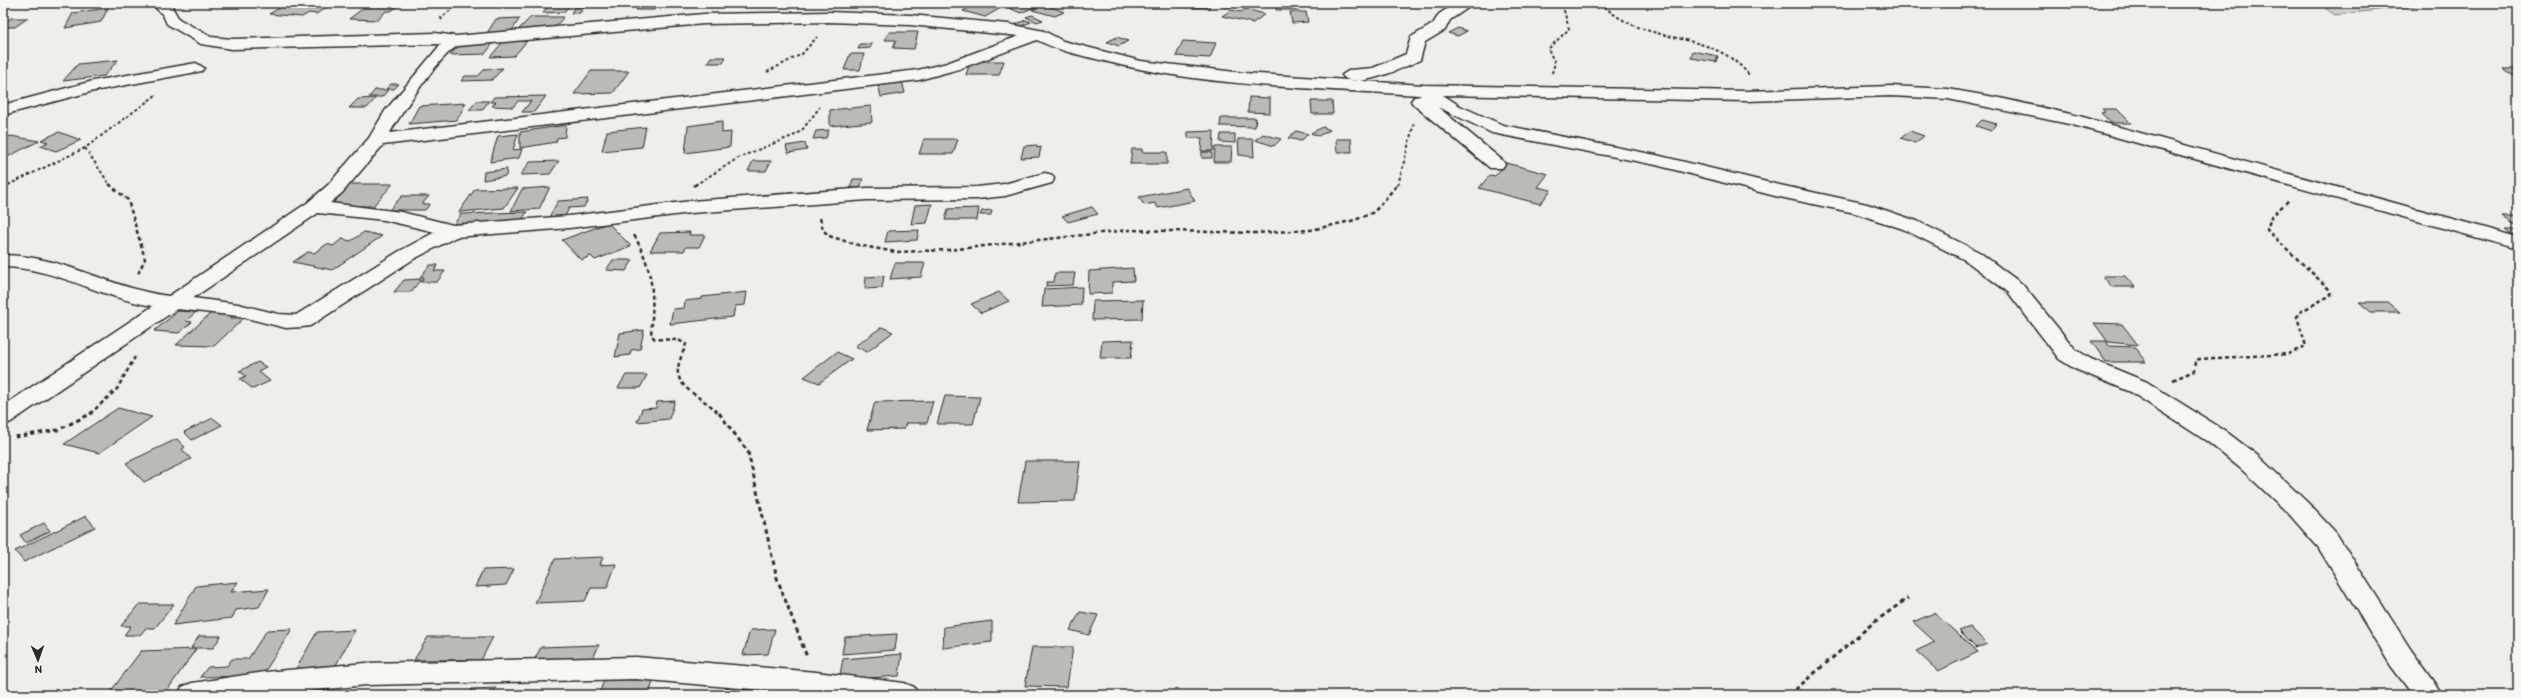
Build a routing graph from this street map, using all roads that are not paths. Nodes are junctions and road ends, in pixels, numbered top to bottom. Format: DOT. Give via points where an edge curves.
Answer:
graph roads {
  1 [pos="167,3"];
  2 [pos="1467,3"];
  3 [pos="874,11"];
  4 [pos="1038,34"];
  5 [pos="456,41"];
  6 [pos="196,68"];
  7 [pos="1312,82"];
  8 [pos="1419,95"];
  9 [pos="3,110"];
  10 [pos="377,140"];
  11 [pos="1496,164"];
  12 [pos="1044,179"];
  13 [pos="314,207"];
  14 [pos="452,232"];
  15 [pos="2518,243"];
  16 [pos="3,261"];
  17 [pos="173,304"];
  18 [pos="151,308"];
  19 [pos="3,417"];
  20 [pos="192,695"];
  21 [pos="904,695"];
  22 [pos="2430,695"];
  1 -- 5 [label="street" via="164,8 170,13 172,21 207,41 232,44 430,38"];
  2 -- 7 [label="street" via="1444,17 1439,27 1417,40 1414,57 1376,73"];
  3 -- 4 [label="street"];
  3 -- 5 [label="street" via="829,17 704,18"];
  4 -- 7 [label="street" via="1057,44 1141,66 1244,78"];
  4 -- 10 [label="street" via="953,66 919,75"];
  5 -- 10 [label="street" via="450,43 434,60 391,115"];
  6 -- 9 [label="street" via="93,86"];
  7 -- 8 [label="street"];
  8 -- 11 [label="street"];
  8 -- 15 [label="street" via="1530,92 1746,96 1892,91 1948,94 2073,120"];
  8 -- 22 [label="street" via="1516,134 1656,160 1860,208 1910,225 1972,256 2009,283 2074,360 2139,387 2216,436 2249,462 2298,508 2327,540 2401,658"];
  10 -- 13 [label="street" via="335,188"];
  12 -- 14 [label="street" via="1005,190 977,193 886,192"];
  13 -- 14 [label="street" via="387,214 429,223"];
  13 -- 17 [label="street"];
  14 -- 17 [label="street" via="387,266 302,321 281,323 240,310"];
  16 -- 18 [label="street" via="44,265"];
  17 -- 18 [label="street"];
  18 -- 19 [label="street"];
  20 -- 21 [label="street" via="265,684 366,674 554,668 636,668 816,683"];
}
